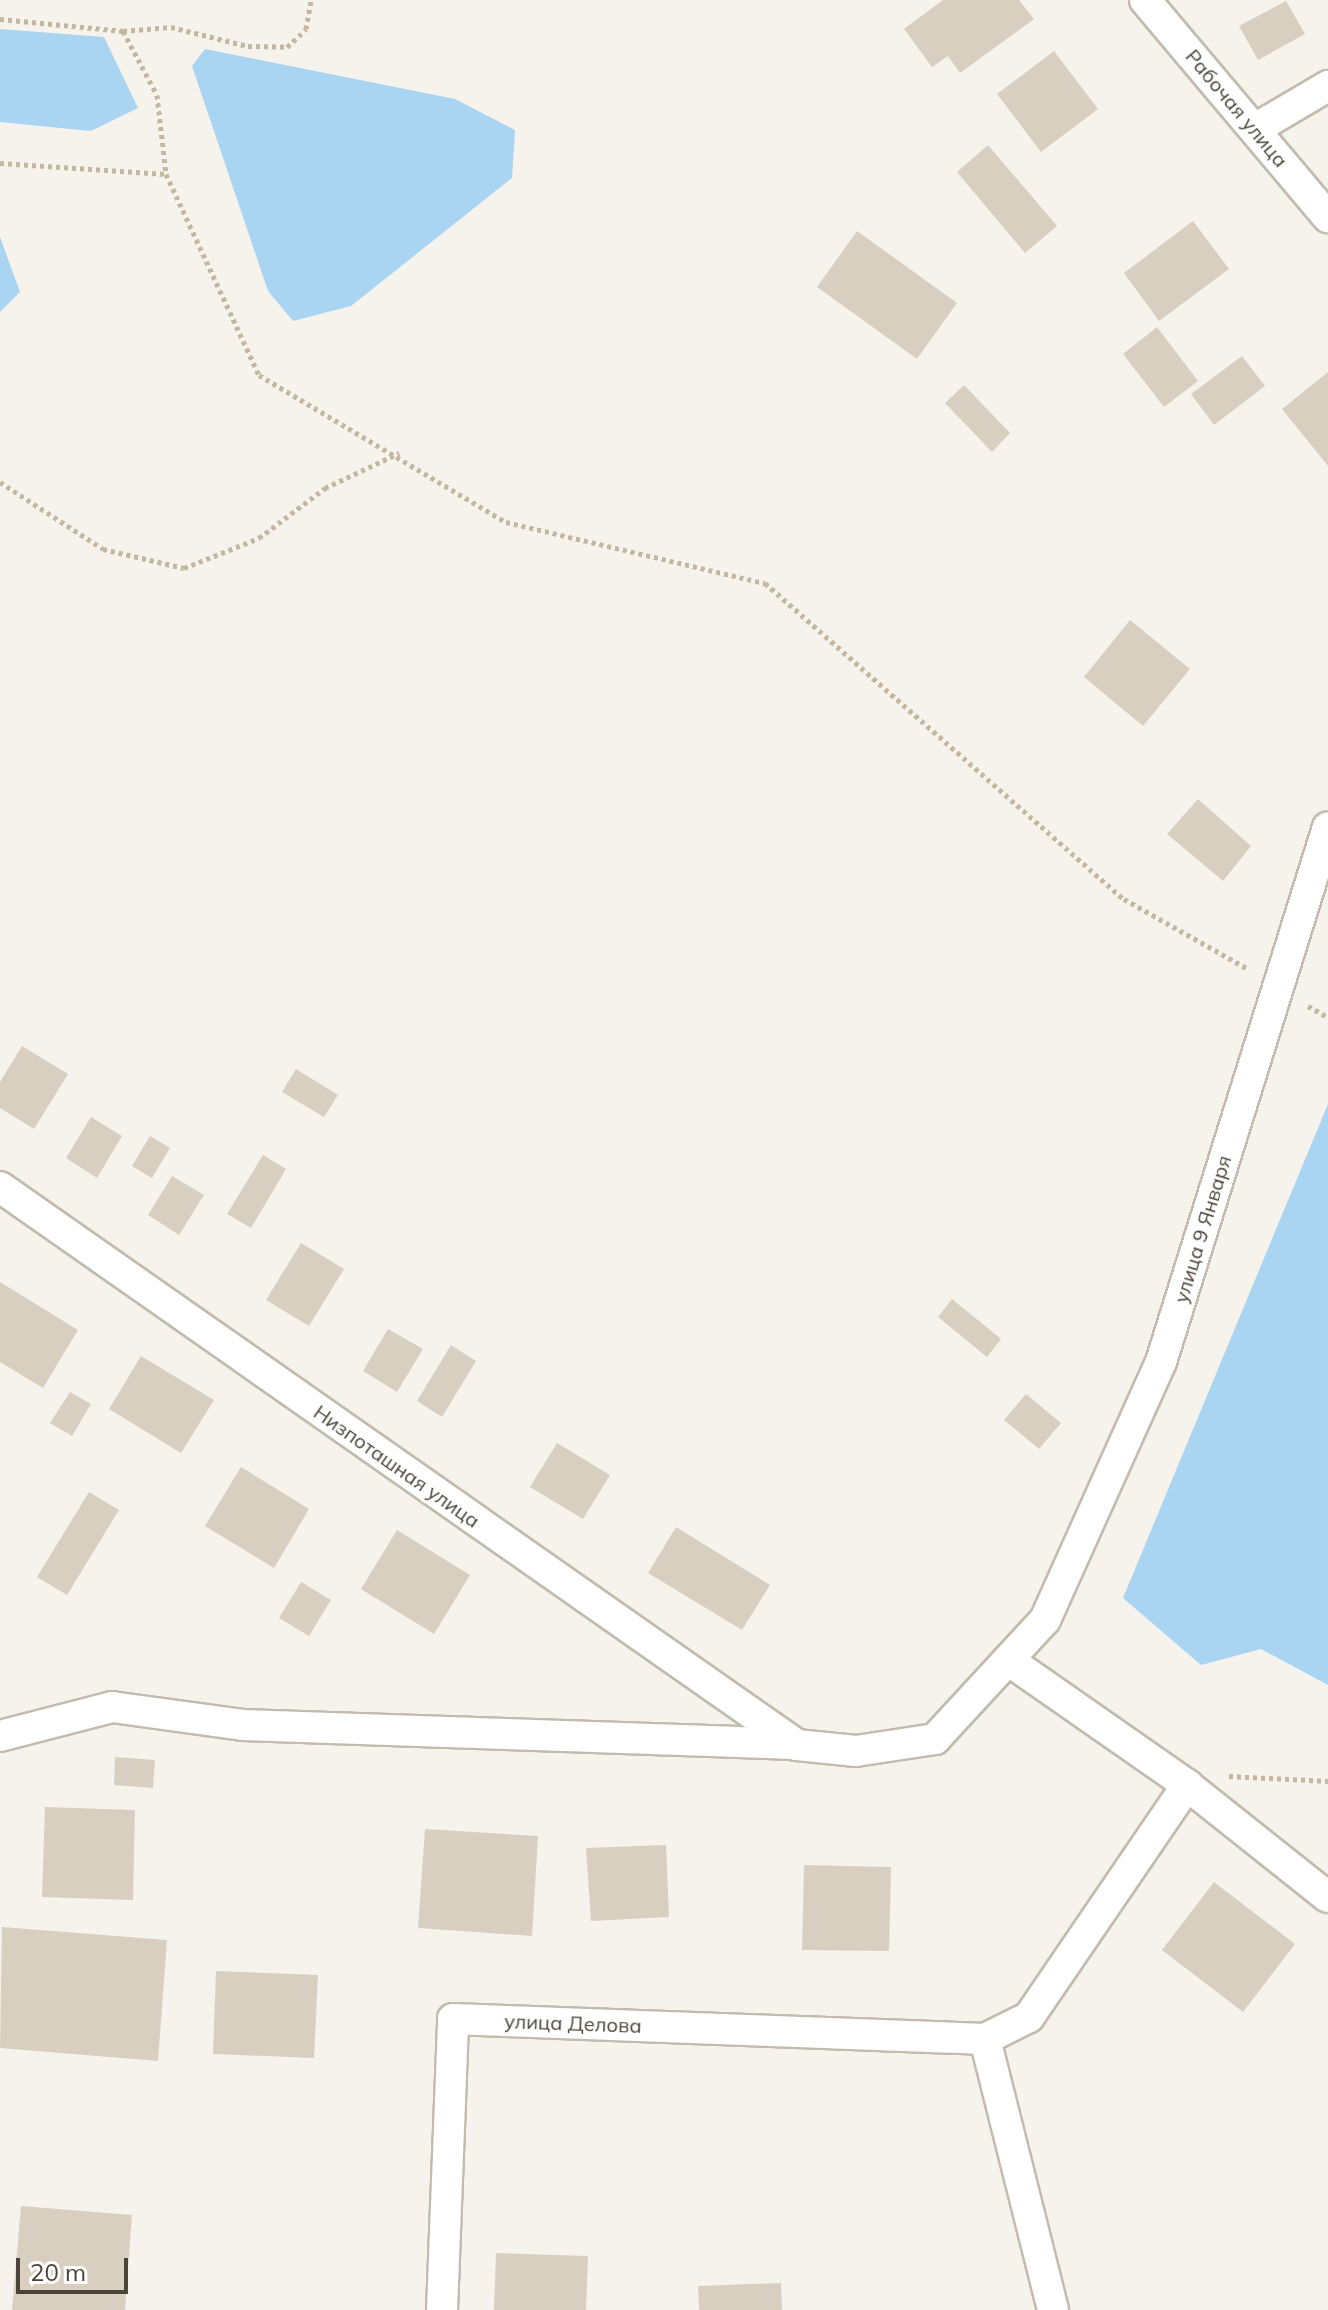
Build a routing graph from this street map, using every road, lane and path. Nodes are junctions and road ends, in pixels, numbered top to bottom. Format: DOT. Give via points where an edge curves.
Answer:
graph roads {
  1 [pos="311,0"];
  2 [pos="1145,0"];
  3 [pos="0,19"];
  4 [pos="123,31"];
  5 [pos="1328,86"];
  6 [pos="1255,129"];
  7 [pos="0,163"];
  8 [pos="166,174"];
  9 [pos="1328,217"];
  10 [pos="400,452"];
  11 [pos="0,482"];
  12 [pos="1328,827"];
  13 [pos="1275,984"];
  14 [pos="0,1187"];
  15 [pos="1045,1620"];
  16 [pos="1008,1660"];
  17 [pos="0,1736"];
  18 [pos="795,1744"];
  19 [pos="1328,1781"];
  20 [pos="1187,1785"];
  21 [pos="1328,1897"];
  22 [pos="985,2039"];
  23 [pos="442,2310"];
  24 [pos="1053,2310"];
  1 -- 4 [label="path" via="306,29 287,47 248,46 171,27"];
  2 -- 6 [label="street, Рабочая улица"];
  3 -- 4 [label="path"];
  4 -- 8 [label="path" via="157,95"];
  5 -- 6 [label="street"];
  6 -- 9 [label="street, Рабочая улица"];
  7 -- 8 [label="path"];
  8 -- 10 [label="path" via="259,375"];
  10 -- 11 [label="path" via="325,488 259,538 184,568 103,549"];
  10 -- 13 [label="path" via="506,522 765,583 1124,899"];
  12 -- 13 [label="street, улица 9 Января"];
  13 -- 15 [label="street, улица 9 Января" via="1161,1362"];
  14 -- 18 [label="street, Низпоташная улица"];
  15 -- 16 [label="street, Низпоташная улица"];
  16 -- 18 [label="street, Низпоташная улица" via="935,1739 856,1751"];
  16 -- 20 [label="street"];
  17 -- 18 [label="street, Низпоташная улица" via="112,1707 243,1725"];
  19 -- 20 [label="path" via="1224,1776"];
  20 -- 21 [label="street"];
  20 -- 22 [label="street" via="1029,2017"];
  22 -- 23 [label="street, улица Делова" via="453,2019"];
  22 -- 24 [label="street"];
}
